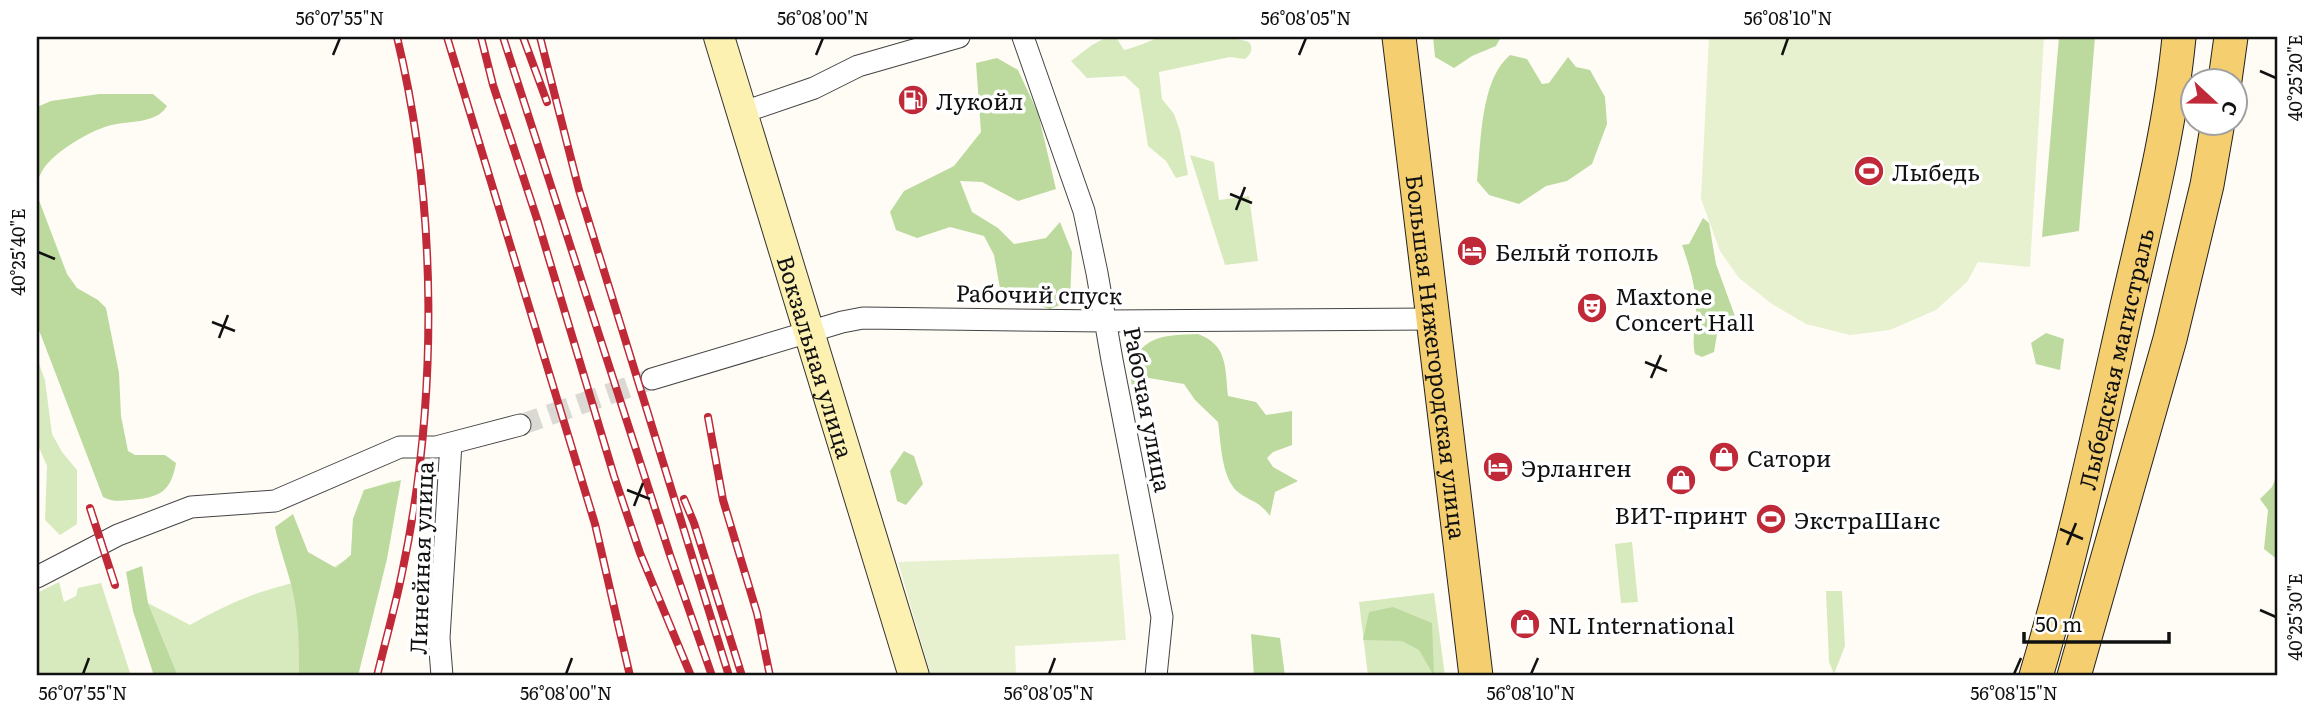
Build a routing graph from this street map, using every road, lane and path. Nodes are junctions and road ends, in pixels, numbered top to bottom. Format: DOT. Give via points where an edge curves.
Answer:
graph roads {
  1 [pos="719,37"];
  2 [pos="952,37"];
  3 [pos="1023,37"];
  4 [pos="1399,37"];
  5 [pos="2179,37"];
  6 [pos="2231,37"];
  7 [pos="2227,66"];
  8 [pos="741,113"];
  9 [pos="2216,136"];
  10 [pos="1433,319"];
  11 [pos="1105,321"];
  12 [pos="810,333"];
  13 [pos="652,379"];
  14 [pos="520,425"];
  15 [pos="451,443"];
  16 [pos="37,577"];
  17 [pos="442,676"];
  18 [pos="914,676"];
  19 [pos="1156,676"];
  20 [pos="1476,676"];
  21 [pos="2036,676"];
  22 [pos="2074,676"];
  1 -- 8 [label="main road, Вокзальная улица"];
  2 -- 8 [label="street" via="858,66 814,88"];
  3 -- 11 [label="street, Рабочая улица" via="1084,211"];
  4 -- 10 [label="main road, Большая Нижегородская улица"];
  5 -- 21 [label="main road, Лыбедская магистраль" via="2151,202 2084,496"];
  6 -- 7 [label="main road"];
  8 -- 12 [label="main road, Вокзальная улица"];
  9 -- 22 [label="main road, Лыбедская магистраль" via="2170,339"];
  10 -- 11 [label="street, Рабочий спуск"];
  10 -- 20 [label="main road, Большая Нижегородская улица"];
  11 -- 12 [label="street, Рабочий спуск" via="863,318"];
  11 -- 19 [label="street, Рабочая улица" via="1162,617"];
  12 -- 13 [label="street, Рабочий спуск"];
  12 -- 18 [label="main road, Вокзальная улица"];
  14 -- 15 [label="street"];
  15 -- 16 [label="street" via="400,447 275,501 191,507 118,535"];
  15 -- 17 [label="street, Линейная улица" via="439,638"];
}
